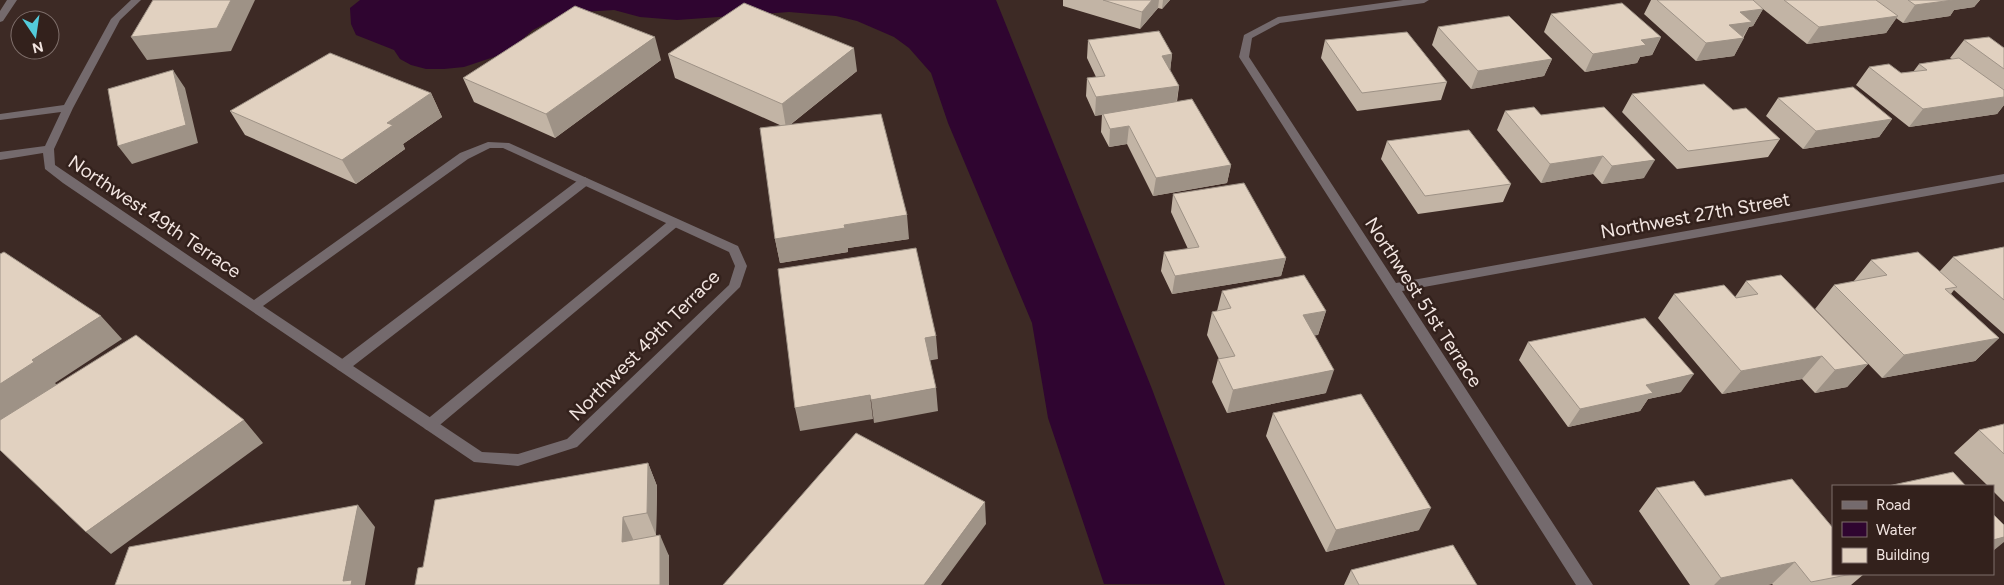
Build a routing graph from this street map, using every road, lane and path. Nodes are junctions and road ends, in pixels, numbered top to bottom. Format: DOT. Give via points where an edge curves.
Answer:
graph roads {
  1 [pos="12,0"];
  2 [pos="136,0"];
  3 [pos="1424,0"];
  4 [pos="0,19"];
  5 [pos="68,108"];
  6 [pos="0,117"];
  7 [pos="49,149"];
  8 [pos="0,156"];
  9 [pos="2004,178"];
  10 [pos="585,181"];
  11 [pos="675,222"];
  12 [pos="1392,288"];
  13 [pos="254,306"];
  14 [pos="343,366"];
  15 [pos="430,425"];
  16 [pos="1585,585"];
  1 -- 4 [label="street"];
  2 -- 5 [label="street, Northwest 49th Terrace" via="116,19"];
  3 -- 12 [label="street, Northwest 51st Terrace" via="1278,20 1247,37 1244,57"];
  5 -- 6 [label="street"];
  5 -- 7 [label="street, Northwest 49th Terrace"];
  7 -- 8 [label="street, Northwest 49th Terrace"];
  7 -- 13 [label="street, Northwest 49th Terrace" via="49,166 67,180"];
  9 -- 12 [label="street, Northwest 27th Street"];
  10 -- 11 [label="street, Northwest 49th Terrace"];
  10 -- 13 [label="street, Northwest 49th Terrace" via="505,145 488,145 464,156"];
  10 -- 14 [label="street"];
  11 -- 15 [label="street"];
  11 -- 15 [label="street, Northwest 49th Terrace" via="734,249 741,266 734,286 572,443 518,460 479,458"];
  12 -- 16 [label="street, Northwest 51st Terrace"];
  13 -- 14 [label="street, Northwest 49th Terrace"];
  14 -- 15 [label="street, Northwest 49th Terrace"];
}
